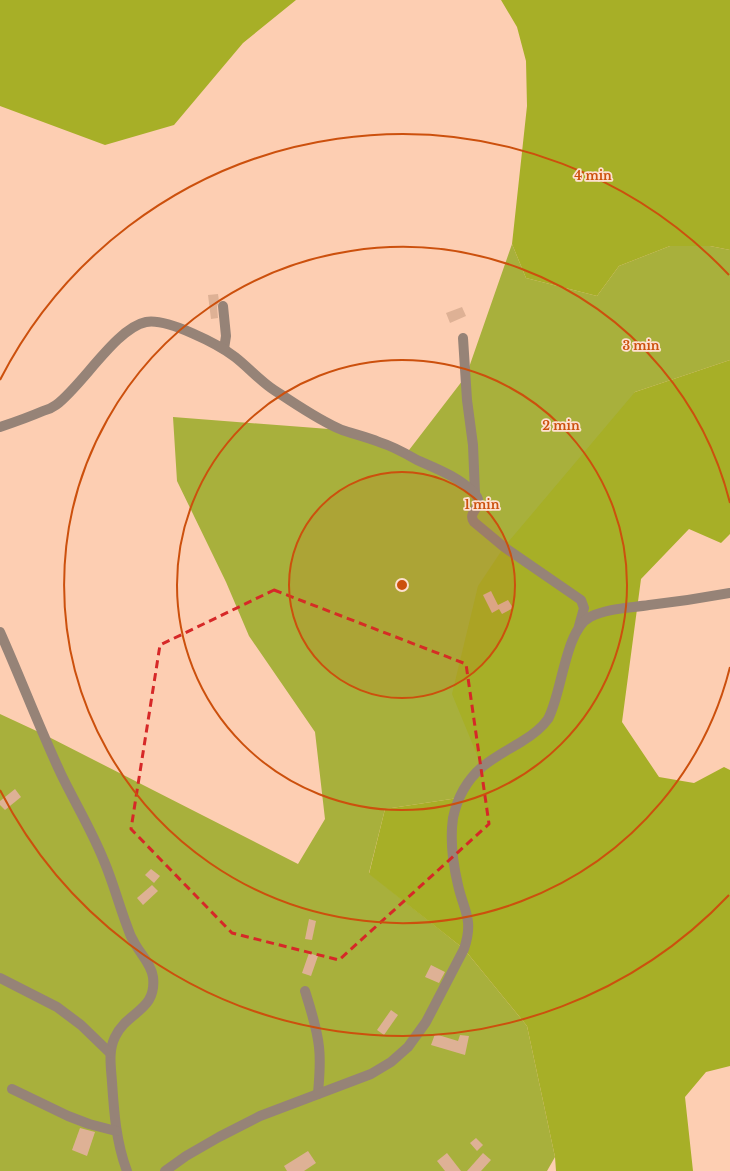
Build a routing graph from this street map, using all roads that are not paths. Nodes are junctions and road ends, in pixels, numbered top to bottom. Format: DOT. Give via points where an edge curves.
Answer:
graph roads {
  1 [pos="224,306"];
  2 [pos="464,338"];
  3 [pos="224,349"];
  4 [pos="0,427"];
  5 [pos="475,494"];
  6 [pos="730,593"];
  7 [pos="578,629"];
  8 [pos="0,632"];
  9 [pos="0,978"];
  10 [pos="305,992"];
  11 [pos="110,1053"];
  12 [pos="12,1089"];
  13 [pos="318,1094"];
  14 [pos="116,1131"];
  15 [pos="127,1171"];
  16 [pos="165,1171"];
  1 -- 3 [label="street"];
  2 -- 5 [label="street"];
  3 -- 4 [label="street" via="160,322 146,322 134,327 119,339 55,406"];
  3 -- 5 [label="street" via="272,389 324,422 391,446 457,479"];
  5 -- 7 [label="street" via="479,503 472,515 474,522 504,547 581,600 584,608"];
  6 -- 7 [label="street" via="600,612 588,618"];
  7 -- 13 [label="street" via="548,718 536,732 482,767 458,798 453,819 453,850 458,885 468,916 468,939 426,1022 408,1047 391,1062 371,1074"];
  8 -- 11 [label="street" via="43,734 104,859 133,941 153,975 154,986 147,1005 120,1027"];
  9 -- 11 [label="street" via="57,1007 81,1025"];
  10 -- 13 [label="street" via="319,1047"];
  11 -- 14 [label="street"];
  12 -- 14 [label="street" via="68,1116"];
  13 -- 16 [label="street" via="260,1116 212,1140"];
  14 -- 15 [label="street"];
}
